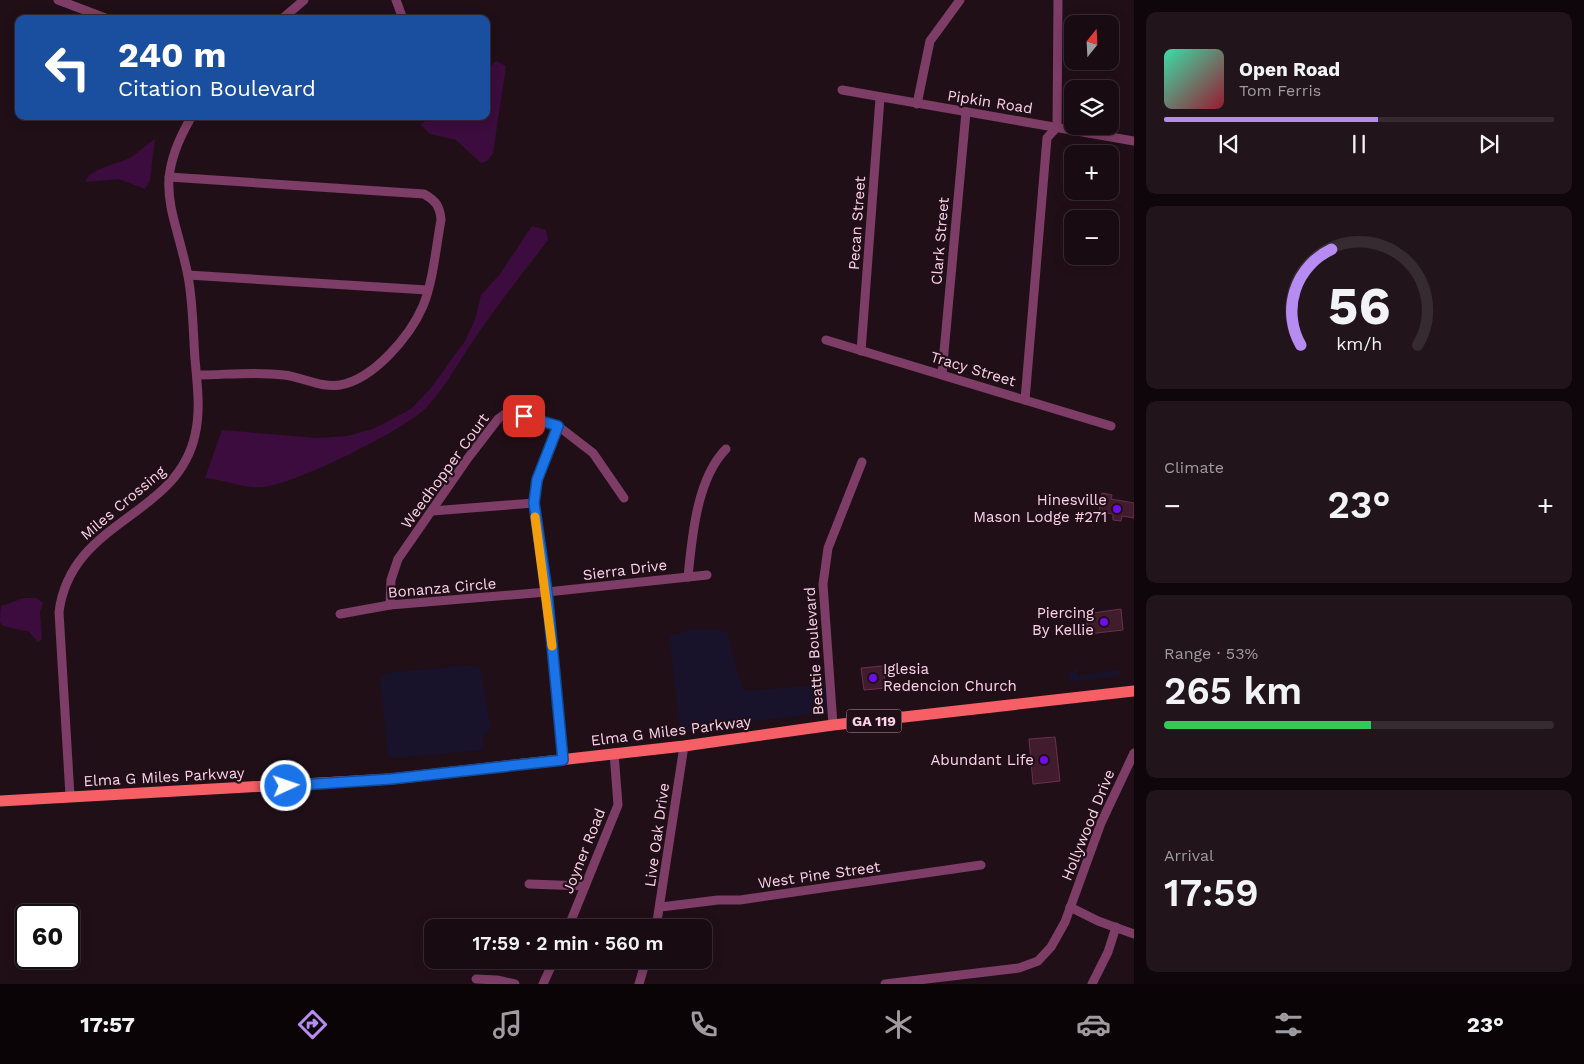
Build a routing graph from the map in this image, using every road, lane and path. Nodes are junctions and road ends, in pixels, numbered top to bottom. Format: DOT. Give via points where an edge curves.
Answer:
graph roads {
  1 [pos="58,0"];
  2 [pos="304,0"];
  3 [pos="396,0"];
  4 [pos="960,0"];
  5 [pos="1058,0"];
  6 [pos="97,15"];
  7 [pos="287,15"];
  8 [pos="401,15"];
  9 [pos="842,90"];
  10 [pos="880,98"];
  11 [pos="917,104"];
  12 [pos="966,112"];
  13 [pos="190,120"];
  14 [pos="1057,127"];
  15 [pos="1134,141"];
  16 [pos="169,177"];
  17 [pos="188,275"];
  18 [pos="427,290"];
  19 [pos="826,340"];
  20 [pos="861,351"];
  21 [pos="942,374"];
  22 [pos="197,375"];
  23 [pos="1025,400"];
  24 [pos="558,426"];
  25 [pos="1111,426"];
  26 [pos="726,448"];
  27 [pos="862,462"];
  28 [pos="624,498"];
  29 [pos="534,503"];
  30 [pos="432,511"];
  31 [pos="707,575"];
  32 [pos="688,577"];
  33 [pos="547,592"];
  34 [pos="390,605"];
  35 [pos="340,614"];
  36 [pos="1134,691"];
  37 [pos="833,725"];
  38 [pos="684,746"];
  39 [pos="614,753"];
  40 [pos="1134,753"];
  41 [pos="563,760"];
  42 [pos="70,796"];
  43 [pos="0,800"];
  44 [pos="981,865"];
  45 [pos="529,884"];
  46 [pos="584,886"];
  47 [pos="661,907"];
  48 [pos="1070,907"];
  49 [pos="571,919"];
  50 [pos="658,919"];
  51 [pos="1116,927"];
  52 [pos="1134,934"];
  53 [pos="550,969"];
  54 [pos="643,969"];
  55 [pos="476,978"];
  56 [pos="916,982"];
  57 [pos="514,984"];
  58 [pos="544,984"];
  59 [pos="639,984"];
  60 [pos="885,984"];
  61 [pos="1092,984"];
  1 -- 6 [label="street"];
  2 -- 7 [label="street"];
  3 -- 8 [label="street"];
  4 -- 11 [label="street" via="930,41"];
  5 -- 14 [label="street"];
  9 -- 10 [label="street, Pipkin Road"];
  10 -- 11 [label="street, Pipkin Road"];
  10 -- 20 [label="street, Pecan Street"];
  11 -- 12 [label="street, Pipkin Road"];
  12 -- 14 [label="street, Pipkin Road"];
  12 -- 21 [label="street, Clark Street"];
  13 -- 16 [label="street, Miles Crossing" via="175,147"];
  14 -- 15 [label="street, Pipkin Road"];
  14 -- 23 [label="street" via="1047,138"];
  16 -- 17 [label="street, Miles Crossing" via="169,200"];
  16 -- 18 [label="street" via="424,194 434,200 441,220"];
  17 -- 18 [label="street"];
  17 -- 22 [label="street, Miles Crossing"];
  18 -- 22 [label="street" via="422,307 401,340 383,360 356,380 339,385 271,374"];
  19 -- 20 [label="street, Tracy Street"];
  20 -- 21 [label="street, Tracy Street"];
  21 -- 23 [label="street, Tracy Street"];
  22 -- 42 [label="street, Miles Crossing" via="198,421 179,473 154,498 90,547 76,564 61,597 60,633"];
  23 -- 25 [label="street, Tracy Street"];
  24 -- 28 [label="street, Weedhopper Court" via="593,453"];
  24 -- 29 [label="street" via="539,473"];
  24 -- 30 [label="street, Weedhopper Court" via="506,413 468,458"];
  26 -- 32 [label="street" via="715,460 692,526"];
  27 -- 37 [label="street, Beattie Boulevard" via="828,548 823,584"];
  29 -- 30 [label="street"];
  29 -- 33 [label="street"];
  30 -- 34 [label="street, Weedhopper Court" via="393,569"];
  31 -- 32 [label="street, Sierra Drive"];
  32 -- 33 [label="street, Sierra Drive"];
  33 -- 34 [label="street, Bonanza Circle"];
  33 -- 41 [label="street"];
  34 -- 35 [label="street, Bonanza Circle"];
  36 -- 37 [label="main road, Elma G Miles Parkway / GA 119"];
  37 -- 38 [label="main road, Elma G Miles Parkway / GA 119"];
  38 -- 39 [label="main road, Elma G Miles Parkway / GA 119"];
  38 -- 47 [label="street, Live Oak Drive"];
  39 -- 41 [label="main road, Elma G Miles Parkway / GA 119"];
  39 -- 46 [label="street, Joyner Road" via="618,805"];
  40 -- 48 [label="street, Hollywood Drive" via="1098,830"];
  41 -- 42 [label="main road, Elma G Miles Parkway / GA 119" via="333,784"];
  42 -- 43 [label="main road, Elma G Miles Parkway / GA 119"];
  44 -- 47 [label="street, West Pine Street" via="740,900"];
  45 -- 46 [label="street"];
  46 -- 49 [label="street, Joyner Road"];
  47 -- 50 [label="street, Live Oak Drive"];
  48 -- 51 [label="street"];
  48 -- 56 [label="street, Hollywood Drive" via="1051,947 1038,961 1019,968"];
  51 -- 52 [label="street"];
  51 -- 61 [label="street"];
  53 -- 58 [label="street"];
  54 -- 59 [label="street"];
  55 -- 57 [label="street"];
  56 -- 60 [label="street, Hollywood Drive"];
}
